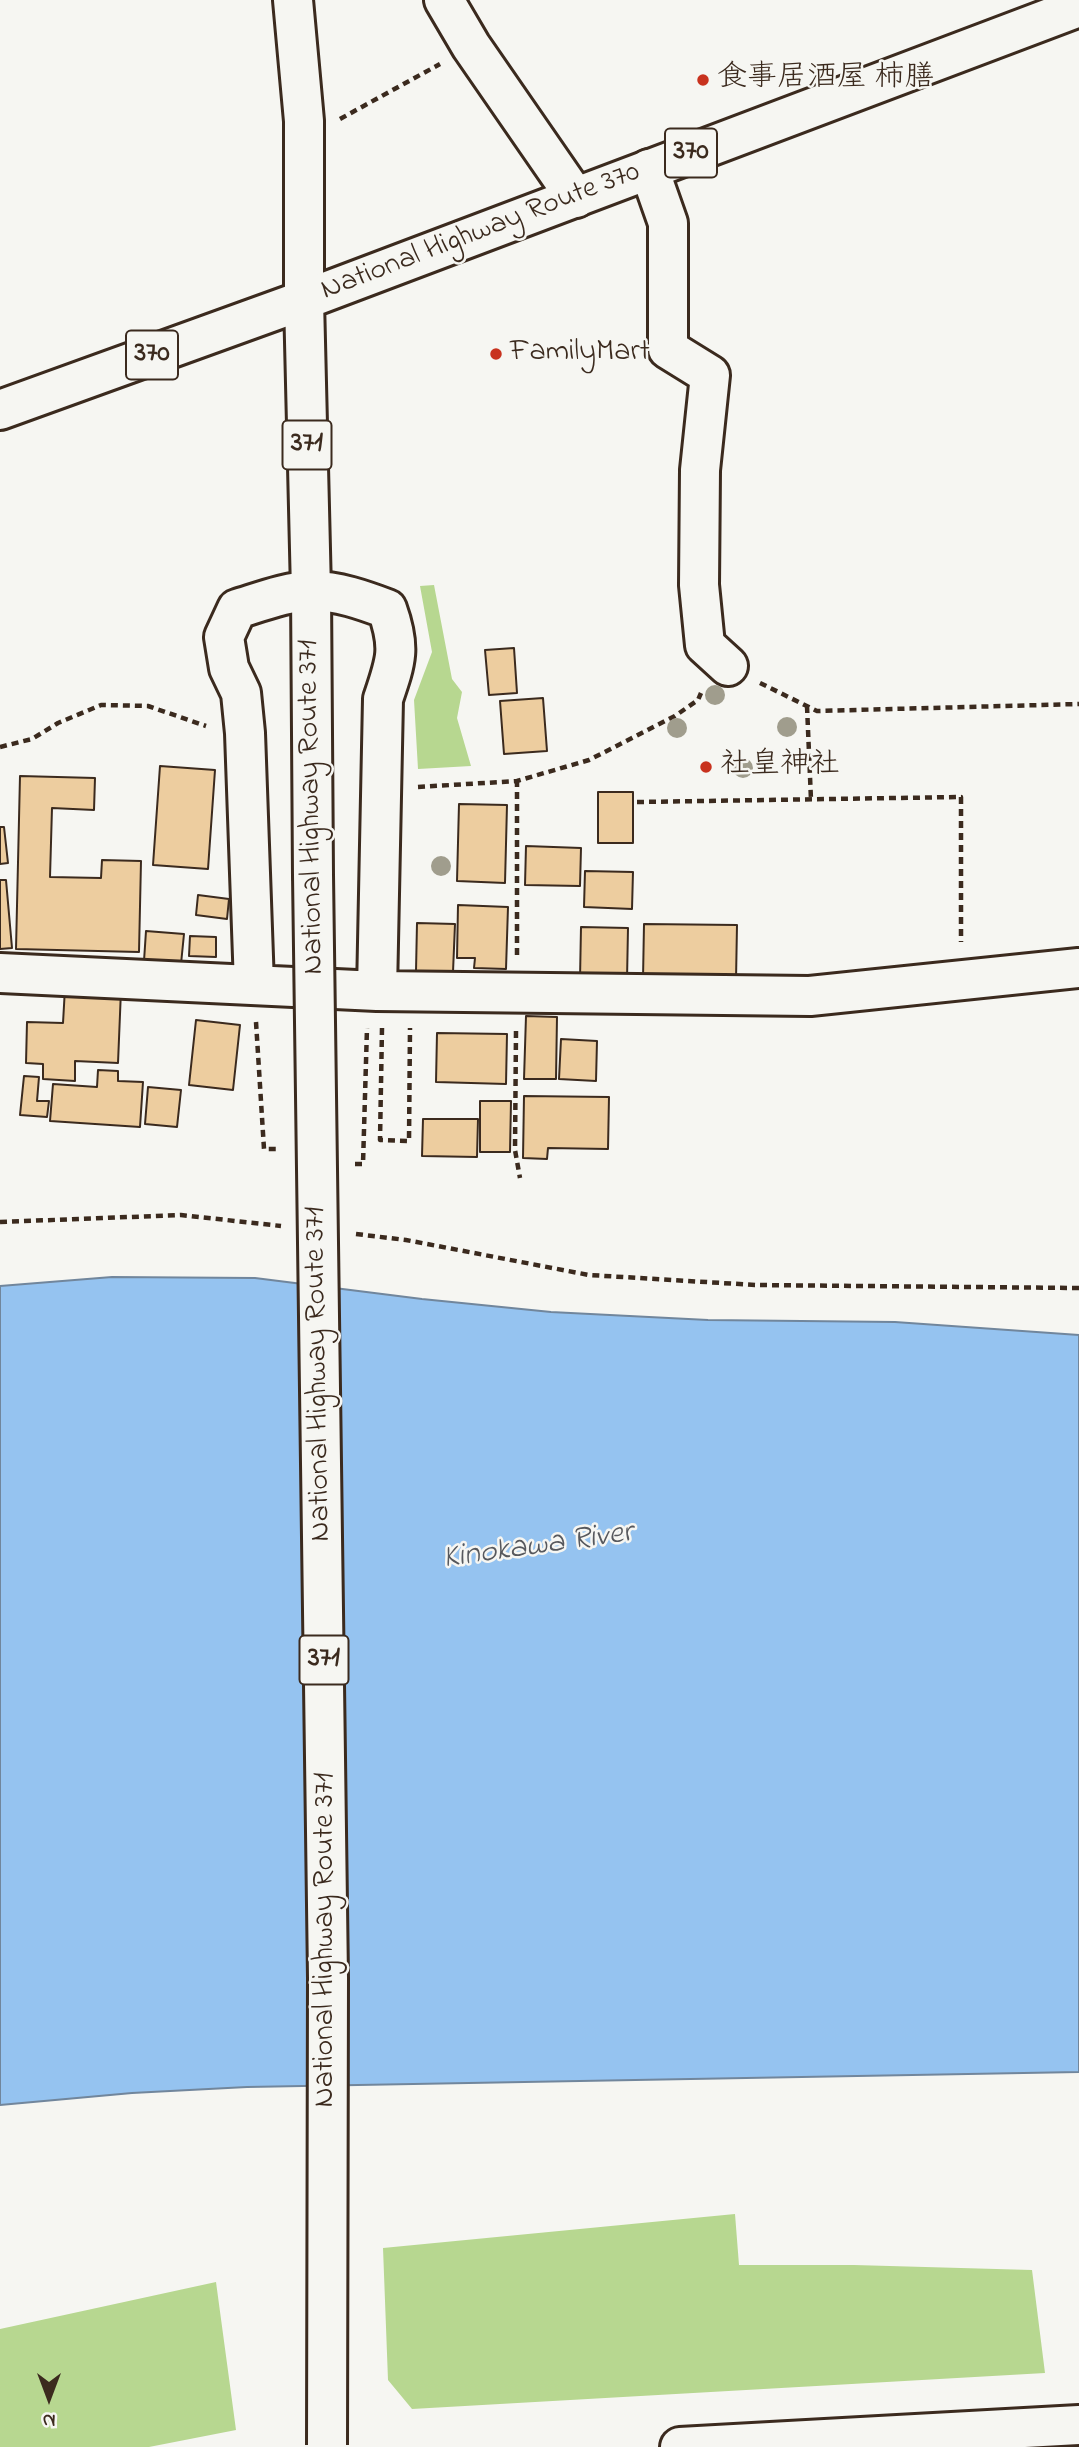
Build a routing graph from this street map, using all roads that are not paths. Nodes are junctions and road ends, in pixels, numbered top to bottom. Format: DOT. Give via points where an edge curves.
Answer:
graph roads {
  1 [pos="293,0"];
  2 [pos="444,0"];
  3 [pos="1079,7"];
  4 [pos="649,169"];
  5 [pos="576,198"];
  6 [pos="304,300"];
  7 [pos="0,410"];
  8 [pos="311,591"];
  9 [pos="724,662"];
  10 [pos="1079,968"];
  11 [pos="0,973"];
  12 [pos="254,985"];
  13 [pos="384,1005"];
  14 [pos="1079,2425"];
  15 [pos="1032,2428"];
  16 [pos="1079,2438"];
  17 [pos="327,2446"];
  18 [pos="680,2447"];
  1 -- 6 [label="main road, National Highway Route 371" via="304,121"];
  2 -- 5 [label="main road"];
  3 -- 4 [label="main road, National Highway Route 370 / 370"];
  4 -- 5 [label="main road, National Highway Route 370 / 370"];
  4 -- 9 [label="main road" via="667,223 667,349 710,374 700,470 699,585 705,645"];
  5 -- 6 [label="main road, National Highway Route 370 / 370"];
  6 -- 7 [label="main road, National Highway Route 370 / 370"];
  6 -- 8 [label="main road, National Highway Route 371 / 371"];
  8 -- 12 [label="main road" via="237,609 224,637 229,668 241,693 245,733"];
  8 -- 13 [label="main road" via="353,596 387,609 396,635 394,667 383,699"];
  8 -- 17 [label="main road, National Highway Route 371 / 371, bridge" via="328,1978"];
  10 -- 13 [label="main road" via="810,996 517,995"];
  11 -- 12 [label="main road"];
  12 -- 13 [label="main road"];
  14 -- 15 [label="main road"];
  15 -- 16 [label="main road"];
  15 -- 18 [label="main road"];
}
